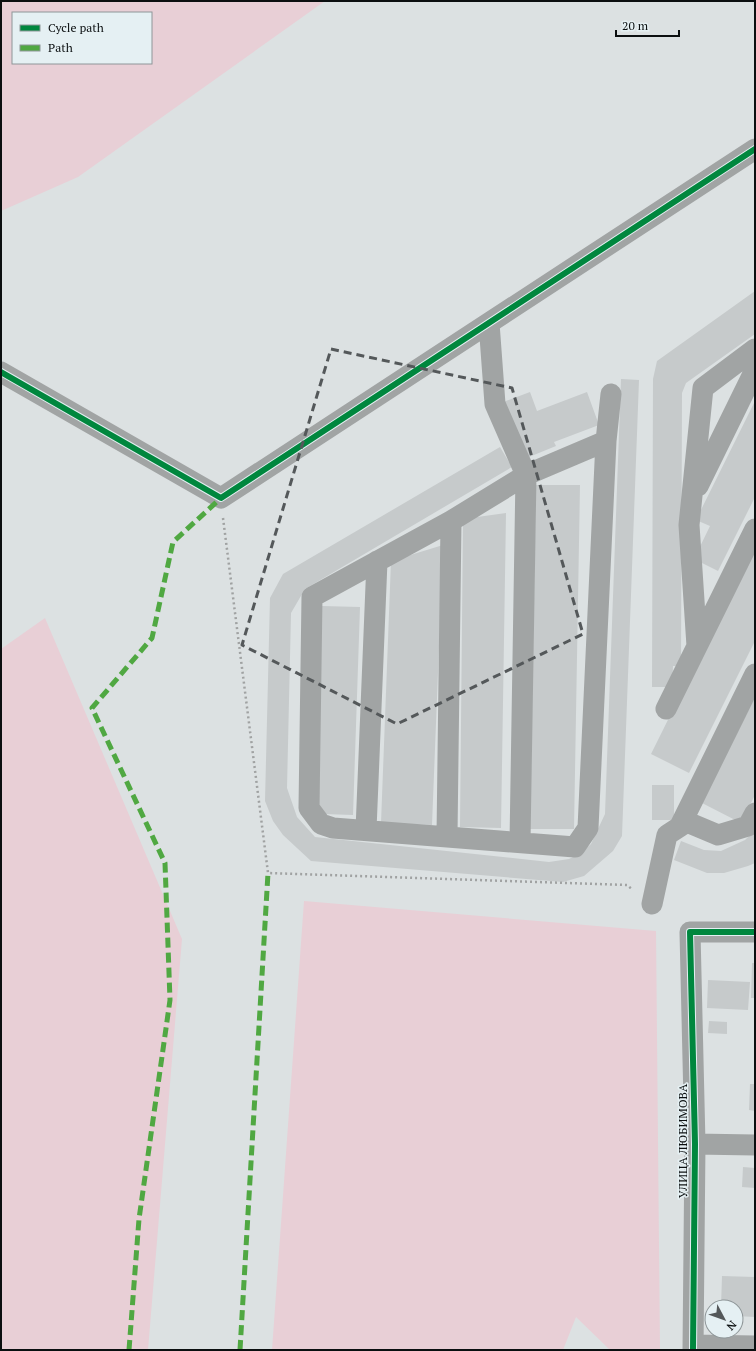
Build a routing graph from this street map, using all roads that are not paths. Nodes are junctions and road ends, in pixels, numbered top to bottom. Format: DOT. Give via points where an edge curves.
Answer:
graph roads {
  1 [pos="755,149"];
  2 [pos="488,323"];
  3 [pos="755,349"];
  4 [pos="755,370"];
  5 [pos="1,372"];
  6 [pos="611,394"];
  7 [pos="606,441"];
  8 [pos="526,475"];
  9 [pos="692,498"];
  10 [pos="451,521"];
  11 [pos="755,529"];
  12 [pos="377,561"];
  13 [pos="698,646"];
  14 [pos="755,674"];
  15 [pos="666,709"];
  16 [pos="755,813"];
  17 [pos="680,826"];
  18 [pos="366,830"];
  19 [pos="447,836"];
  20 [pos="520,842"];
  21 [pos="652,904"];
  22 [pos="755,932"];
  23 [pos="695,1144"];
  24 [pos="755,1145"];
  25 [pos="755,1346"];
  26 [pos="693,1347"];
  1 -- 2 [label="street"];
  2 -- 5 [label="street" via="221,498"];
  2 -- 8 [label="street" via="495,404"];
  3 -- 9 [label="street" via="703,388"];
  4 -- 9 [label="street"];
  6 -- 7 [label="street"];
  7 -- 8 [label="street"];
  7 -- 20 [label="street" via="588,828 575,847"];
  8 -- 10 [label="street"];
  8 -- 20 [label="street"];
  9 -- 13 [label="street" via="689,525"];
  10 -- 12 [label="street"];
  10 -- 19 [label="street"];
  11 -- 13 [label="street"];
  12 -- 18 [label="street"];
  12 -- 18 [label="street" via="312,597 309,808 321,824 333,828"];
  13 -- 15 [label="street"];
  14 -- 17 [label="street"];
  16 -- 17 [label="street" via="748,826 718,835 687,822"];
  17 -- 21 [label="street" via="667,835"];
  18 -- 19 [label="street"];
  19 -- 20 [label="street"];
  22 -- 23 [label="street, УЛИЦА ЛЮБИМОВА" via="690,932"];
  23 -- 24 [label="street"];
  23 -- 26 [label="street, УЛИЦА ЛЮБИМОВА"];
  25 -- 26 [label="street"];
}
